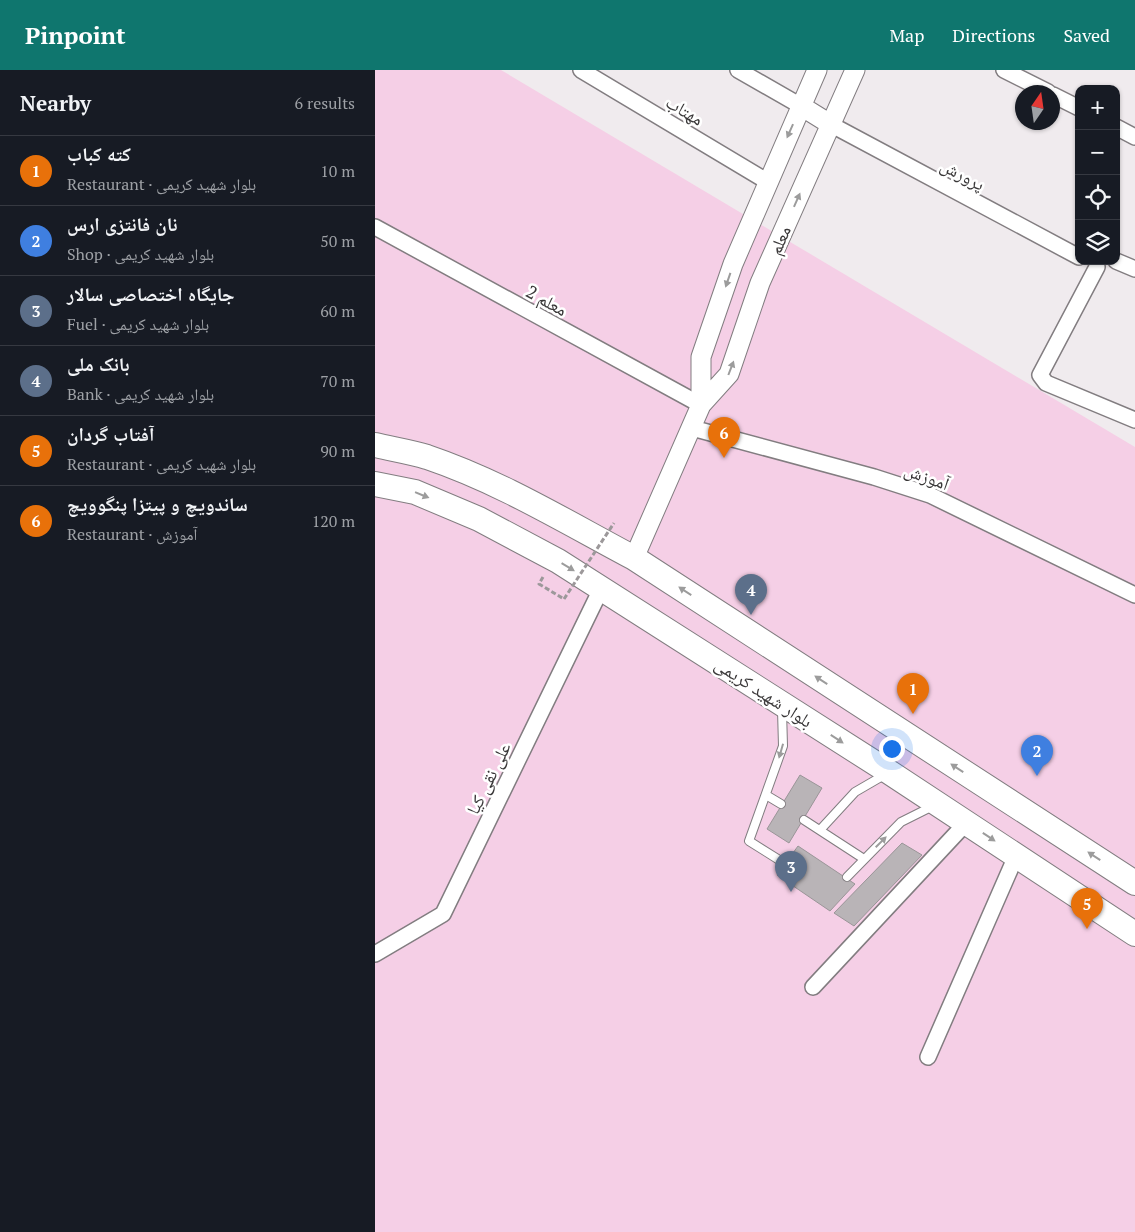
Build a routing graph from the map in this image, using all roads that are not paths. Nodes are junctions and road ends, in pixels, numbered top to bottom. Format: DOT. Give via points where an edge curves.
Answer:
graph roads {
  1 [pos="581,70"];
  2 [pos="738,70"];
  3 [pos="817,70"];
  4 [pos="855,70"];
  5 [pos="1005,70"];
  6 [pos="1034,85"];
  7 [pos="1060,98"];
  8 [pos="801,106"];
  9 [pos="1075,106"];
  10 [pos="830,124"];
  11 [pos="1120,129"];
  12 [pos="1135,137"];
  13 [pos="768,182"];
  14 [pos="375,226"];
  15 [pos="1075,255"];
  16 [pos="1120,263"];
  17 [pos="1094,265"];
  18 [pos="1135,269"];
  19 [pos="701,405"];
  20 [pos="1135,420"];
  21 [pos="692,428"];
  22 [pos="375,446"];
  23 [pos="375,484"];
  24 [pos="634,558"];
  25 [pos="602,587"];
  26 [pos="1135,595"];
  27 [pos="782,703"];
  28 [pos="889,772"];
  29 [pos="766,795"];
  30 [pos="781,804"];
  31 [pos="937,804"];
  32 [pos="804,820"];
  33 [pos="967,822"];
  34 [pos="819,830"];
  35 [pos="1016,856"];
  36 [pos="863,860"];
  37 [pos="784,863"];
  38 [pos="847,877"];
  39 [pos="1135,883"];
  40 [pos="1135,934"];
  41 [pos="375,954"];
  42 [pos="813,987"];
  43 [pos="928,1057"];
  1 -- 13 [label="street, مهتاب"];
  2 -- 8 [label="street"];
  3 -- 8 [label="street, معلم"];
  4 -- 10 [label="street, معلم"];
  5 -- 6 [label="street"];
  7 -- 9 [label="street"];
  8 -- 10 [label="street"];
  8 -- 13 [label="street, معلم, one-way"];
  10 -- 15 [label="street, پرورش"];
  19 -- 10 [label="street, معلم, one-way" via="729,374 760,283"];
  11 -- 12 [label="street"];
  13 -- 19 [label="street, معلم, one-way" via="733,264 701,357"];
  14 -- 19 [label="street, معلم 2"];
  16 -- 18 [label="street"];
  17 -- 20 [label="street" via="1040,375 1046,383"];
  19 -- 21 [label="street, معلم"];
  21 -- 24 [label="street, معلم"];
  21 -- 26 [label="street, آموزش" via="930,495"];
  22 -- 24 [label="main road" via="427,457 496,485"];
  23 -- 25 [label="main road, بلوار شهید کریمی, one-way" via="415,492 479,519"];
  39 -- 24 [label="main road, one-way"];
  25 -- 27 [label="main road, بلوار شهید کریمی"];
  25 -- 41 [label="street, علی نقی کیا" via="443,914"];
  27 -- 28 [label="main road, بلوار شهید کریمی, one-way"];
  27 -- 29 [label="lane, one-way" via="783,746"];
  28 -- 31 [label="main road, بلوار شهید کریمی"];
  28 -- 34 [label="lane" via="855,792"];
  29 -- 30 [label="lane"];
  29 -- 37 [label="lane" via="749,841"];
  31 -- 33 [label="main road, بلوار شهید کریمی"];
  36 -- 31 [label="lane, one-way" via="901,822"];
  32 -- 34 [label="lane"];
  33 -- 35 [label="main road, بلوار شهید کریمی, one-way"];
  33 -- 42 [label="street"];
  34 -- 36 [label="lane"];
  35 -- 40 [label="main road, بلوار شهید کریمی"];
  35 -- 43 [label="street"];
  36 -- 38 [label="lane"];
}
